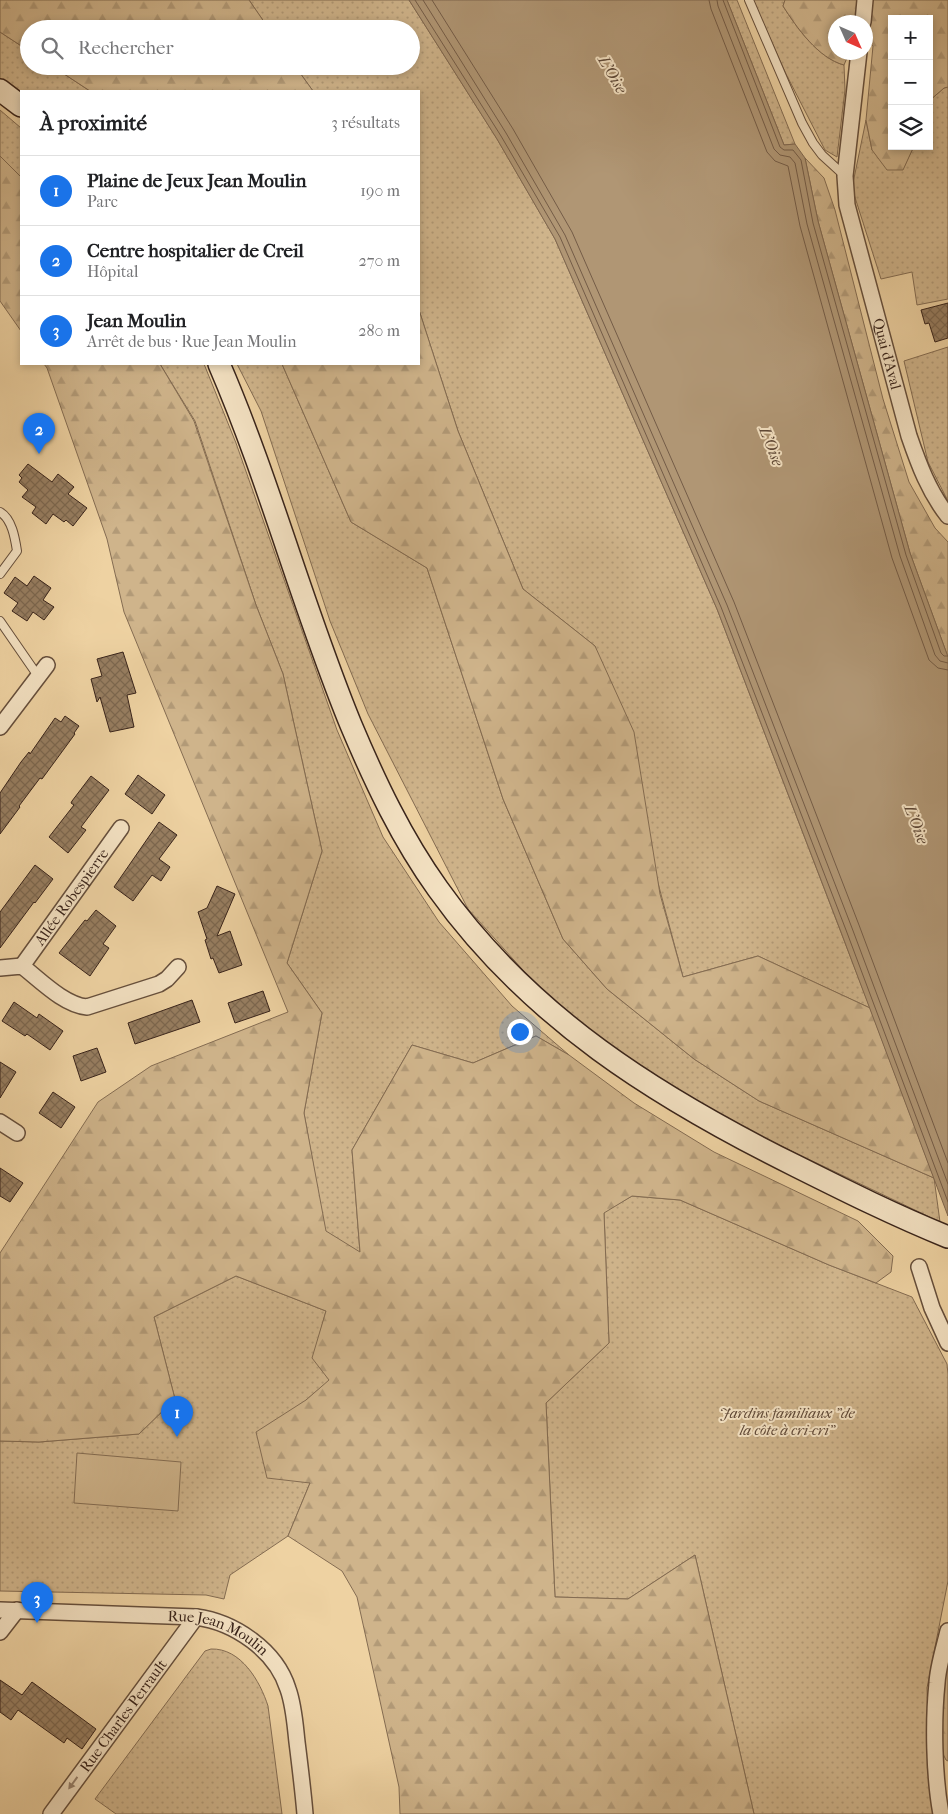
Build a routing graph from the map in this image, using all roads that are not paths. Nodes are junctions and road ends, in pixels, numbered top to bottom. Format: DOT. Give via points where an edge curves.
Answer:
graph roads {
  1 [pos="749,0"];
  2 [pos="865,0"];
  3 [pos="863,15"];
  4 [pos="858,60"];
  5 [pos="0,90"];
  6 [pos="20,105"];
  7 [pos="845,180"];
  8 [pos="219,365"];
  9 [pos="0,512"];
  10 [pos="948,516"];
  11 [pos="0,574"];
  12 [pos="0,621"];
  13 [pos="42,670"];
  14 [pos="0,727"];
  15 [pos="121,828"];
  16 [pos="22,966"];
  17 [pos="178,967"];
  18 [pos="0,969"];
  19 [pos="0,1122"];
  20 [pos="17,1132"];
  21 [pos="948,1237"];
  22 [pos="919,1267"];
  23 [pos="948,1343"];
  24 [pos="0,1610"];
  25 [pos="17,1610"];
  26 [pos="196,1617"];
  27 [pos="948,1631"];
  28 [pos="0,1632"];
  29 [pos="51,1814"];
  30 [pos="305,1814"];
  31 [pos="941,1814"];
  1 -- 7 [label="lane" via="813,144"];
  2 -- 3 [label="street"];
  4 -- 7 [label="street, Quai d'Aval"];
  5 -- 6 [label="main road"];
  7 -- 10 [label="street, Quai d'Aval" via="849,215 907,429 926,482"];
  8 -- 21 [label="main road" via="253,447 326,660 393,815 443,895 496,960 522,987 593,1047 680,1104 824,1180"];
  9 -- 11 [label="lane" via="6,515 17,551"];
  12 -- 13 [label="lane"];
  13 -- 14 [label="street"];
  15 -- 16 [label="street, Allée Robespierre"];
  16 -- 17 [label="street" via="65,999 87,1007 159,984"];
  16 -- 18 [label="street"];
  19 -- 20 [label="street"];
  22 -- 23 [label="street"];
  24 -- 25 [label="street, Rue Jean Moulin"];
  25 -- 26 [label="street, Rue Jean Moulin"];
  25 -- 28 [label="street"];
  26 -- 29 [label="street, Rue Charles Perrault, one-way"];
  26 -- 30 [label="street, Rue Jean Moulin" via="215,1621 244,1635 271,1660 284,1678 293,1710"];
  27 -- 31 [label="street" via="937,1682 936,1708 936,1772"];
}
